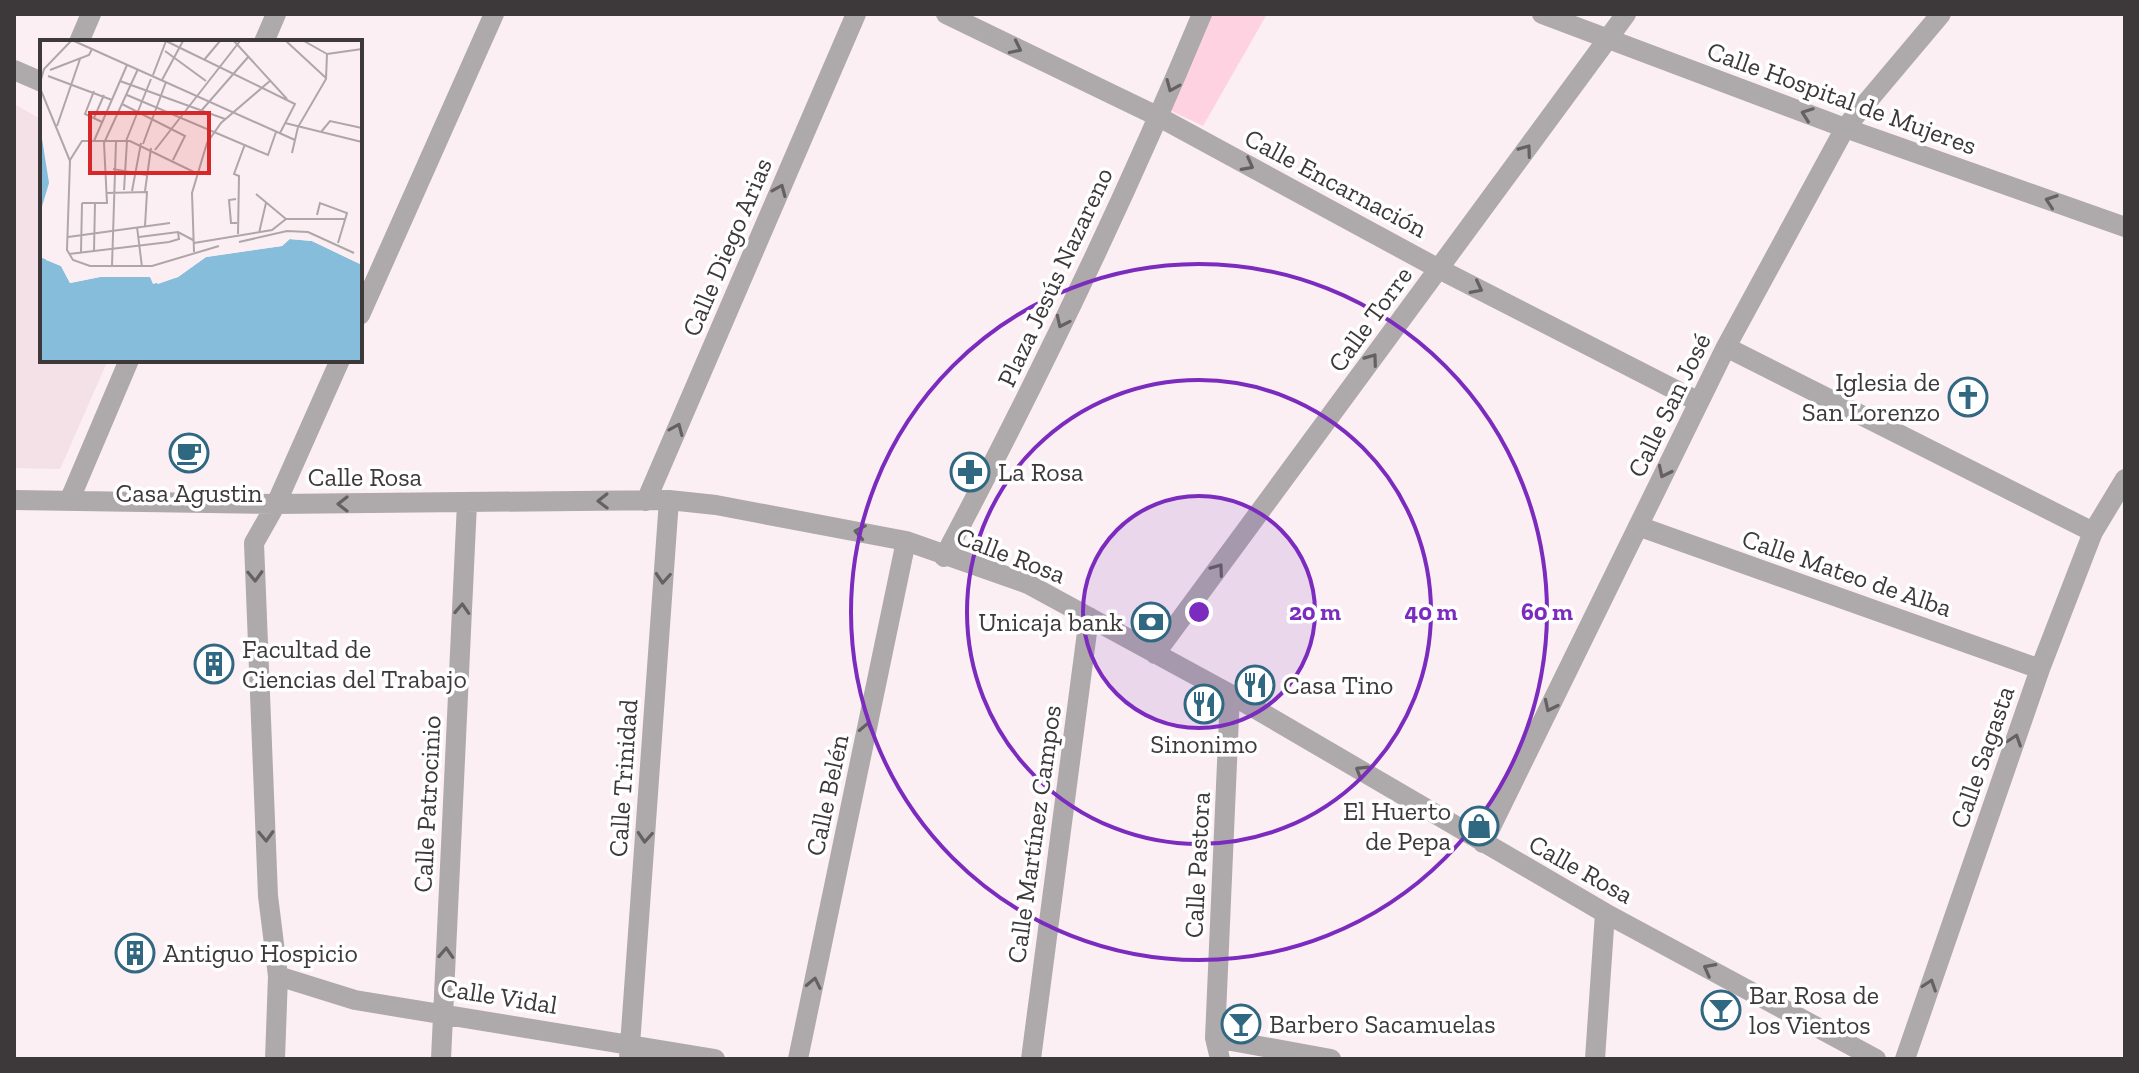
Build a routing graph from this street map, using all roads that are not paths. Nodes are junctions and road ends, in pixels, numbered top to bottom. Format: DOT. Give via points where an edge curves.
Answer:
graph roads {
  1 [pos="91,14"];
  2 [pos="276,14"];
  3 [pos="494,14"];
  4 [pos="856,14"];
  5 [pos="946,14"];
  6 [pos="1202,14"];
  7 [pos="1542,14"];
  8 [pos="1626,14"];
  9 [pos="1941,14"];
  10 [pos="80,40"];
  11 [pos="265,40"];
  12 [pos="1607,40"];
  13 [pos="14,70"];
  14 [pos="40,81"];
  15 [pos="1159,117"];
  16 [pos="1845,128"];
  17 [pos="2125,227"];
  18 [pos="1439,269"];
  19 [pos="362,311"];
  20 [pos="1726,347"];
  21 [pos="128,362"];
  22 [pos="339,362"];
  23 [pos="1699,402"];
  24 [pos="2125,479"];
  25 [pos="70,499"];
  26 [pos="14,500"];
  27 [pos="669,500"];
  28 [pos="646,501"];
  29 [pos="467,503"];
  30 [pos="276,504"];
  31 [pos="1638,526"];
  32 [pos="2093,532"];
  33 [pos="906,541"];
  34 [pos="944,557"];
  35 [pos="1089,617"];
  36 [pos="1155,654"];
  37 [pos="2040,669"];
  38 [pos="1230,694"];
  39 [pos="1483,843"];
  40 [pos="1605,913"];
  41 [pos="278,976"];
  42 [pos="444,1013"];
  43 [pos="1215,1038"];
  44 [pos="630,1051"];
  45 [pos="275,1059"];
  46 [pos="441,1059"];
  47 [pos="715,1059"];
  48 [pos="798,1059"];
  49 [pos="1031,1059"];
  50 [pos="1220,1059"];
  51 [pos="1331,1059"];
  52 [pos="1595,1059"];
  53 [pos="1876,1059"];
  54 [pos="1905,1059"];
  1 -- 10 [label="street"];
  2 -- 11 [label="street"];
  3 -- 19 [label="street"];
  28 -- 4 [label="street, Calle Diego Arias, one-way"];
  5 -- 15 [label="street, Calle Encarnación, one-way"];
  6 -- 15 [label="street, Plaza Jesús Nazareno, one-way"];
  7 -- 12 [label="street, Calle Hospital de Mujeres"];
  8 -- 12 [label="street, Calle Torre"];
  9 -- 16 [label="street, Calle San José"];
  16 -- 12 [label="street, Calle Hospital de Mujeres, one-way"];
  18 -- 12 [label="street, Calle Torre, one-way"];
  13 -- 14 [label="street"];
  15 -- 18 [label="street, Calle Encarnación, one-way"];
  15 -- 34 [label="street, Plaza Jesús Nazareno, one-way" via="1007,439"];
  17 -- 16 [label="street, Calle Hospital de Mujeres, one-way"];
  16 -- 20 [label="street, Calle San José"];
  18 -- 23 [label="street, Calle Encarnación, one-way"];
  36 -- 18 [label="street, Calle Torre, one-way"];
  20 -- 23 [label="street, Calle San José"];
  20 -- 32 [label="street"];
  21 -- 25 [label="street"];
  22 -- 30 [label="street"];
  23 -- 31 [label="street, Calle San José, one-way"];
  24 -- 32 [label="street, Calle Sagasta"];
  25 -- 26 [label="street, Calle Rosa"];
  25 -- 30 [label="street, Calle Rosa"];
  27 -- 28 [label="street, Calle Rosa"];
  33 -- 27 [label="street, Calle Rosa, one-way"];
  27 -- 44 [label="street, Calle Trinidad, one-way"];
  28 -- 29 [label="street, Calle Rosa, one-way"];
  29 -- 30 [label="street, Calle Rosa, one-way"];
  42 -- 29 [label="street, Calle Patrocinio, one-way"];
  30 -- 41 [label="street, one-way" via="254,543 268,896"];
  31 -- 37 [label="street, Calle Mateo de Alba"];
  31 -- 39 [label="street, Calle San José, one-way"];
  32 -- 37 [label="street, Calle Sagasta"];
  33 -- 34 [label="street, Calle Rosa"];
  48 -- 33 [label="street, Calle Belén, one-way"];
  34 -- 35 [label="street, Calle Rosa" via="1028,584"];
  35 -- 36 [label="street, Calle Rosa"];
  35 -- 49 [label="street, Calle Martínez Campos"];
  36 -- 38 [label="street, Calle Rosa"];
  54 -- 37 [label="street, Calle Sagasta, one-way"];
  39 -- 38 [label="street, Calle Rosa, one-way"];
  38 -- 43 [label="street, Calle Pastora"];
  39 -- 40 [label="street, Calle Rosa"];
  40 -- 52 [label="street"];
  53 -- 40 [label="street, Calle Rosa, one-way"];
  41 -- 42 [label="street, Calle Vidal" via="355,1000"];
  41 -- 45 [label="street"];
  42 -- 44 [label="street, Calle Vidal"];
  42 -- 46 [label="street, Calle Patrocinio"];
  43 -- 50 [label="street, Calle Pastora"];
  43 -- 51 [label="street"];
  44 -- 47 [label="street, Calle Vidal"];
}
